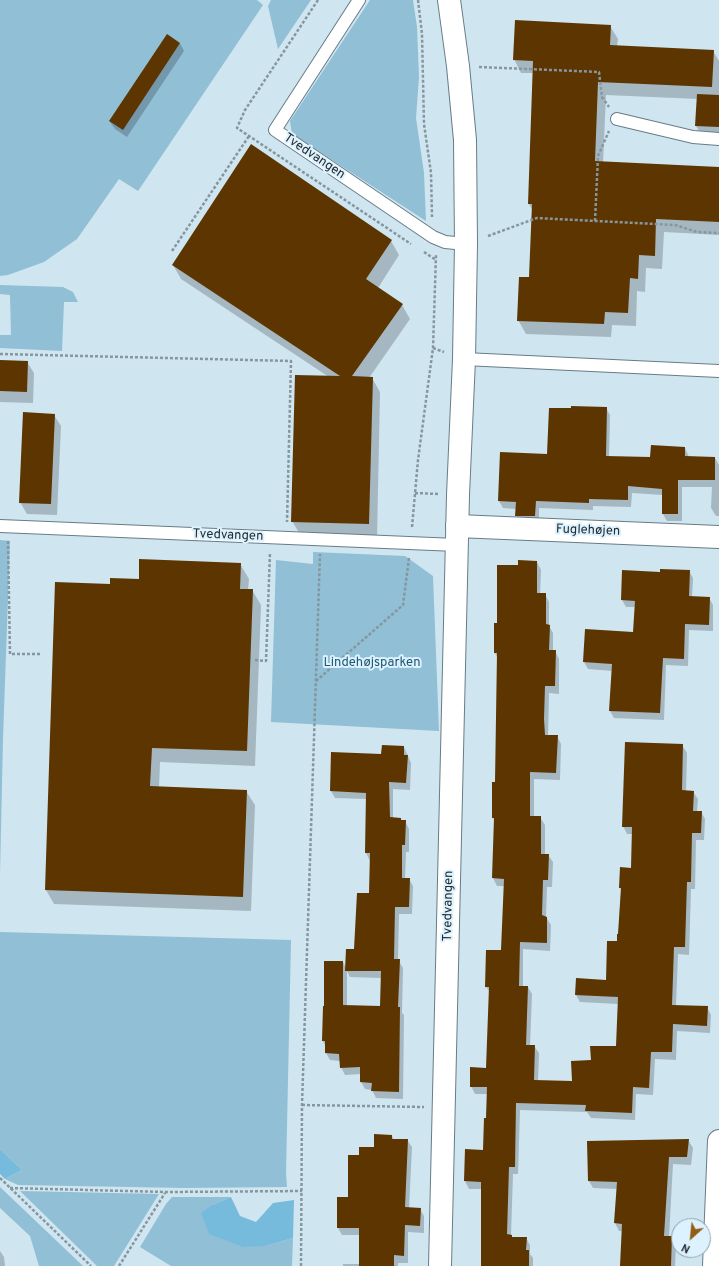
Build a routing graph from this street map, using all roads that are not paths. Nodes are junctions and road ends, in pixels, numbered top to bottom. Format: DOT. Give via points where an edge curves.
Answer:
graph roads {
  1 [pos="359,0"];
  2 [pos="449,0"];
  3 [pos="617,119"];
  4 [pos="719,139"];
  5 [pos="466,244"];
  6 [pos="464,359"];
  7 [pos="719,372"];
  8 [pos="4,526"];
  9 [pos="457,535"];
  10 [pos="719,536"];
  11 [pos="719,1141"];
  12 [pos="440,1266"];
  13 [pos="714,1266"];
  1 -- 5 [label="lane, Tvedvangen" via="275,130 433,237 445,242"];
  2 -- 5 [label="street, Tvedvangen" via="464,140"];
  3 -- 4 [label="lane" via="693,137"];
  5 -- 6 [label="street, Tvedvangen"];
  6 -- 7 [label="lane"];
  6 -- 9 [label="street, Tvedvangen"];
  8 -- 9 [label="lane, Tvedvangen" via="410,543"];
  9 -- 10 [label="street, Fuglehøjen"];
  9 -- 12 [label="street, Tvedvangen"];
  11 -- 13 [label="street"];
}
